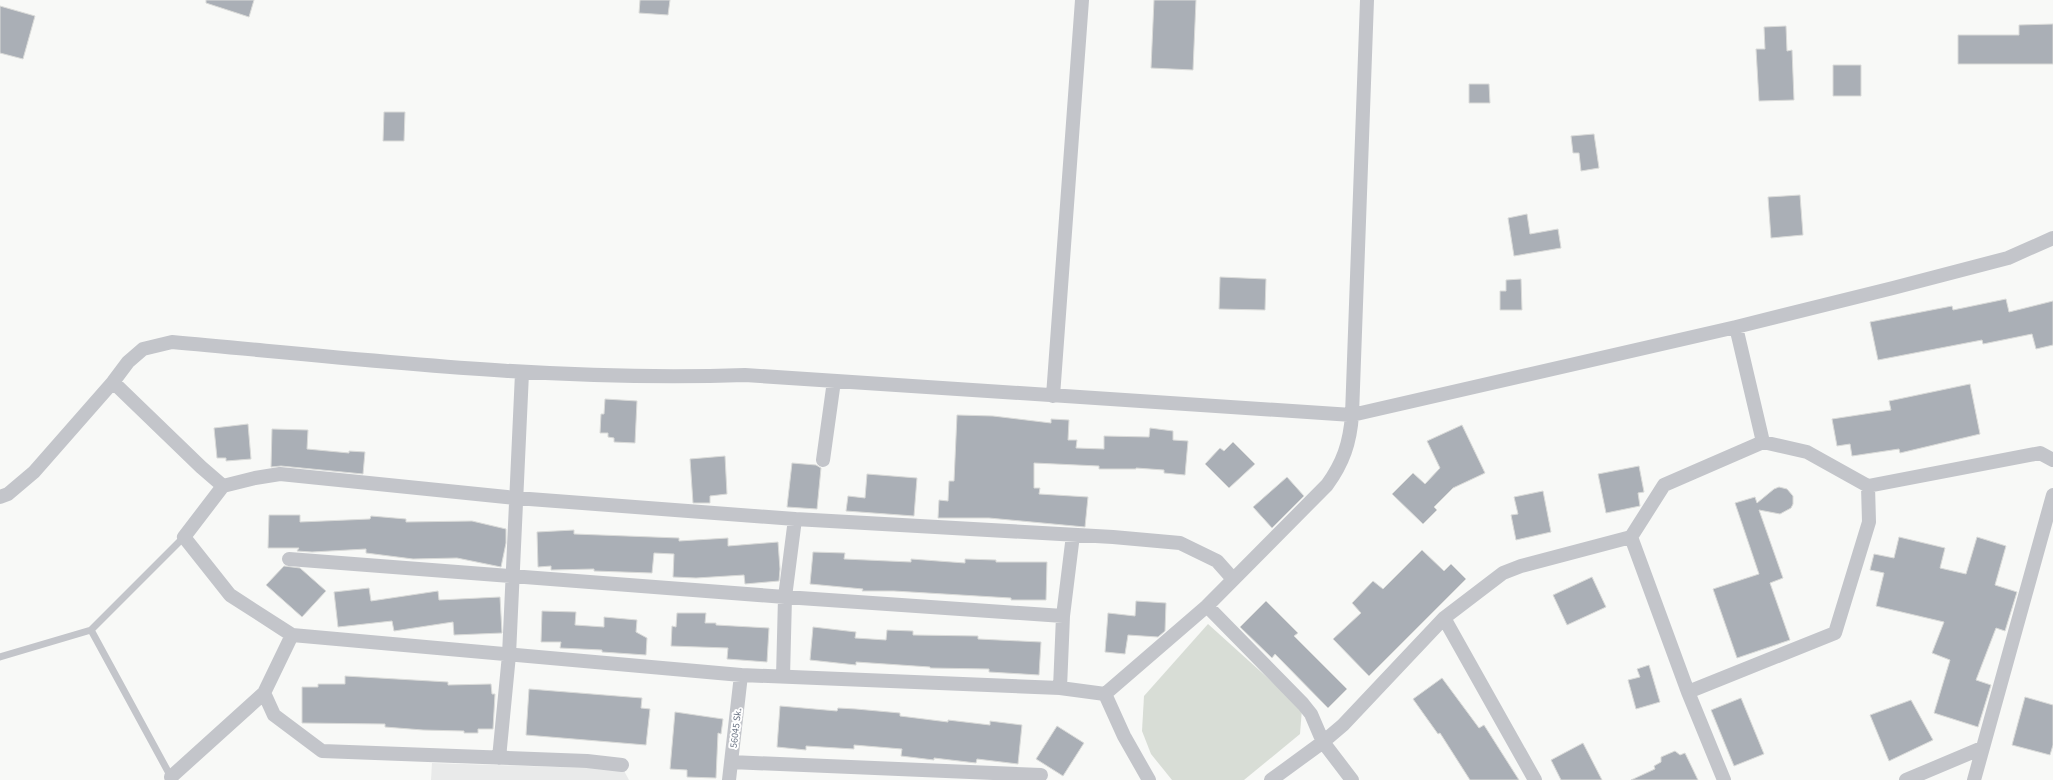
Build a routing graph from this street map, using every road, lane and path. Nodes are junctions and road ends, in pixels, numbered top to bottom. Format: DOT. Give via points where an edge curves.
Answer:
graph roads {
  1 [pos="1082,0"];
  2 [pos="1367,0"];
  3 [pos="2053,238"];
  4 [pos="1736,327"];
  5 [pos="522,373"];
  6 [pos="834,381"];
  7 [pos="113,382"];
  8 [pos="1053,396"];
  9 [pos="1352,416"];
  10 [pos="1763,442"];
  11 [pos="823,460"];
  12 [pos="2053,460"];
  13 [pos="223,486"];
  14 [pos="1868,486"];
  15 [pos="2053,495"];
  16 [pos="0,497"];
  17 [pos="516,498"];
  18 [pos="795,519"];
  19 [pos="1072,535"];
  20 [pos="184,536"];
  21 [pos="1631,537"];
  22 [pos="289,560"];
  23 [pos="511,576"];
  24 [pos="1234,579"];
  25 [pos="785,597"];
  26 [pos="1207,606"];
  27 [pos="1064,616"];
  28 [pos="1444,618"];
  29 [pos="91,630"];
  30 [pos="292,635"];
  31 [pos="509,654"];
  32 [pos="0,657"];
  33 [pos="741,675"];
  34 [pos="783,677"];
  35 [pos="1060,688"];
  36 [pos="264,692"];
  37 [pos="1688,692"];
  38 [pos="1105,694"];
  39 [pos="1323,742"];
  40 [pos="1982,748"];
  41 [pos="499,758"];
  42 [pos="731,762"];
  43 [pos="622,765"];
  44 [pos="1041,774"];
  45 [pos="167,779"];
  46 [pos="729,780"];
  47 [pos="1149,780"];
  48 [pos="1271,780"];
  49 [pos="1352,780"];
  50 [pos="1535,780"];
  51 [pos="1724,780"];
  52 [pos="1906,780"];
  53 [pos="1974,780"];
  1 -- 8 [label="street"];
  2 -- 9 [label="street"];
  3 -- 4 [label="street" via="2008,258"];
  4 -- 9 [label="street"];
  4 -- 10 [label="street"];
  5 -- 6 [label="street" via="681,378 744,375"];
  5 -- 7 [label="street" via="172,342 143,349 128,362"];
  5 -- 17 [label="street"];
  6 -- 8 [label="street"];
  6 -- 11 [label="street"];
  7 -- 13 [label="street"];
  7 -- 16 [label="street" via="34,472 8,494"];
  8 -- 9 [label="street"];
  9 -- 24 [label="street" via="1347,450 1327,485"];
  10 -- 14 [label="street" via="1807,452"];
  10 -- 21 [label="street" via="1664,485"];
  12 -- 14 [label="street" via="2040,453"];
  13 -- 17 [label="street" via="280,474"];
  13 -- 20 [label="street"];
  14 -- 37 [label="street" via="1869,522 1835,633"];
  15 -- 40 [label="street"];
  17 -- 18 [label="street"];
  17 -- 23 [label="street"];
  18 -- 19 [label="street"];
  18 -- 25 [label="street"];
  19 -- 24 [label="street" via="1180,543 1217,561"];
  19 -- 27 [label="street"];
  20 -- 29 [label="lane"];
  20 -- 30 [label="street" via="230,595"];
  21 -- 28 [label="street" via="1520,566 1503,574"];
  21 -- 37 [label="street"];
  22 -- 23 [label="street"];
  23 -- 25 [label="street"];
  23 -- 31 [label="street"];
  24 -- 26 [label="street"];
  25 -- 27 [label="street"];
  25 -- 34 [label="street"];
  26 -- 38 [label="street"];
  26 -- 39 [label="street" via="1303,704 1311,714"];
  27 -- 35 [label="street"];
  28 -- 39 [label="street" via="1343,725"];
  28 -- 50 [label="street"];
  29 -- 32 [label="lane"];
  29 -- 45 [label="lane"];
  30 -- 31 [label="street"];
  30 -- 36 [label="street"];
  31 -- 33 [label="street"];
  31 -- 41 [label="street"];
  33 -- 34 [label="street"];
  33 -- 42 [label="street, 56045 Sk."];
  34 -- 35 [label="street"];
  35 -- 38 [label="street"];
  36 -- 41 [label="street" via="274,714 322,751"];
  36 -- 45 [label="street"];
  37 -- 51 [label="street"];
  38 -- 47 [label="street" via="1124,736"];
  39 -- 48 [label="street"];
  39 -- 49 [label="street"];
  40 -- 52 [label="street"];
  40 -- 53 [label="street"];
  41 -- 43 [label="street" via="587,761"];
  42 -- 44 [label="street"];
  42 -- 46 [label="street, 56045 Sk."];
}
